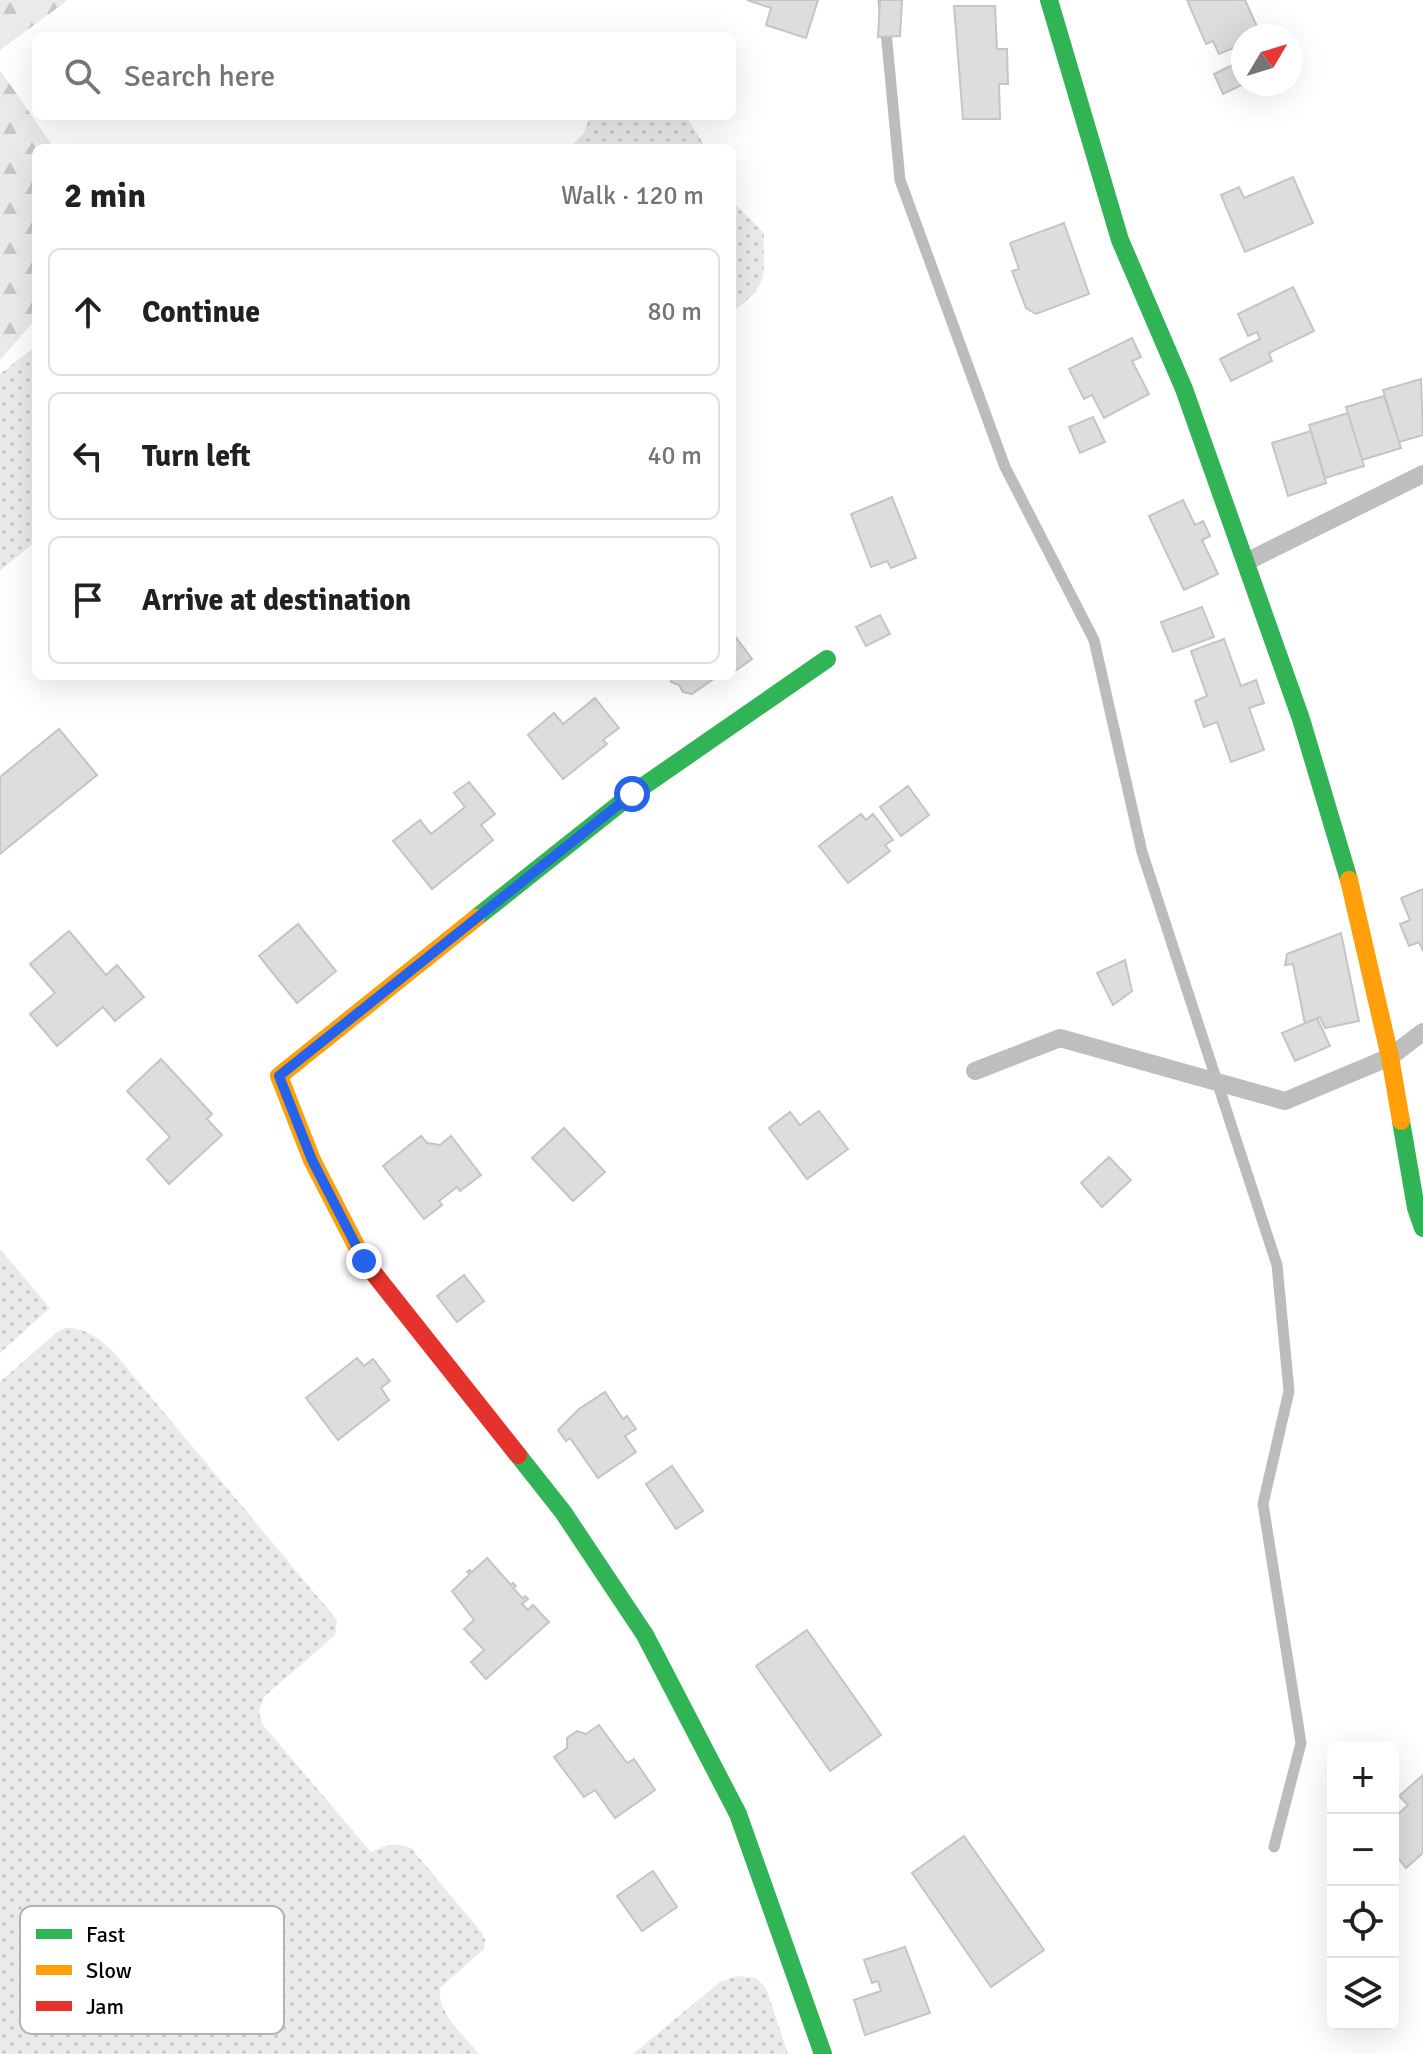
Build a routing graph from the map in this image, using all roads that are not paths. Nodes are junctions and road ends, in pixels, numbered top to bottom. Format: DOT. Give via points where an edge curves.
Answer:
graph roads {
  1 [pos="1049,0"];
  2 [pos="1423,474"];
  3 [pos="1246,562"];
  4 [pos="827,659"];
  5 [pos="1423,1032"];
  6 [pos="1390,1057"];
  7 [pos="975,1071"];
  8 [pos="1423,1228"];
  9 [pos="823,2054"];
  1 -- 3 [label="street" via="1120,240 1184,389"];
  2 -- 3 [label="lane"];
  3 -- 6 [label="street" via="1350,882"];
  4 -- 9 [label="street" via="632,794 279,1076 312,1160 364,1261 563,1512 645,1635 738,1814"];
  5 -- 6 [label="lane"];
  6 -- 7 [label="lane" via="1285,1101 1060,1038"];
  6 -- 8 [label="street"];
}
